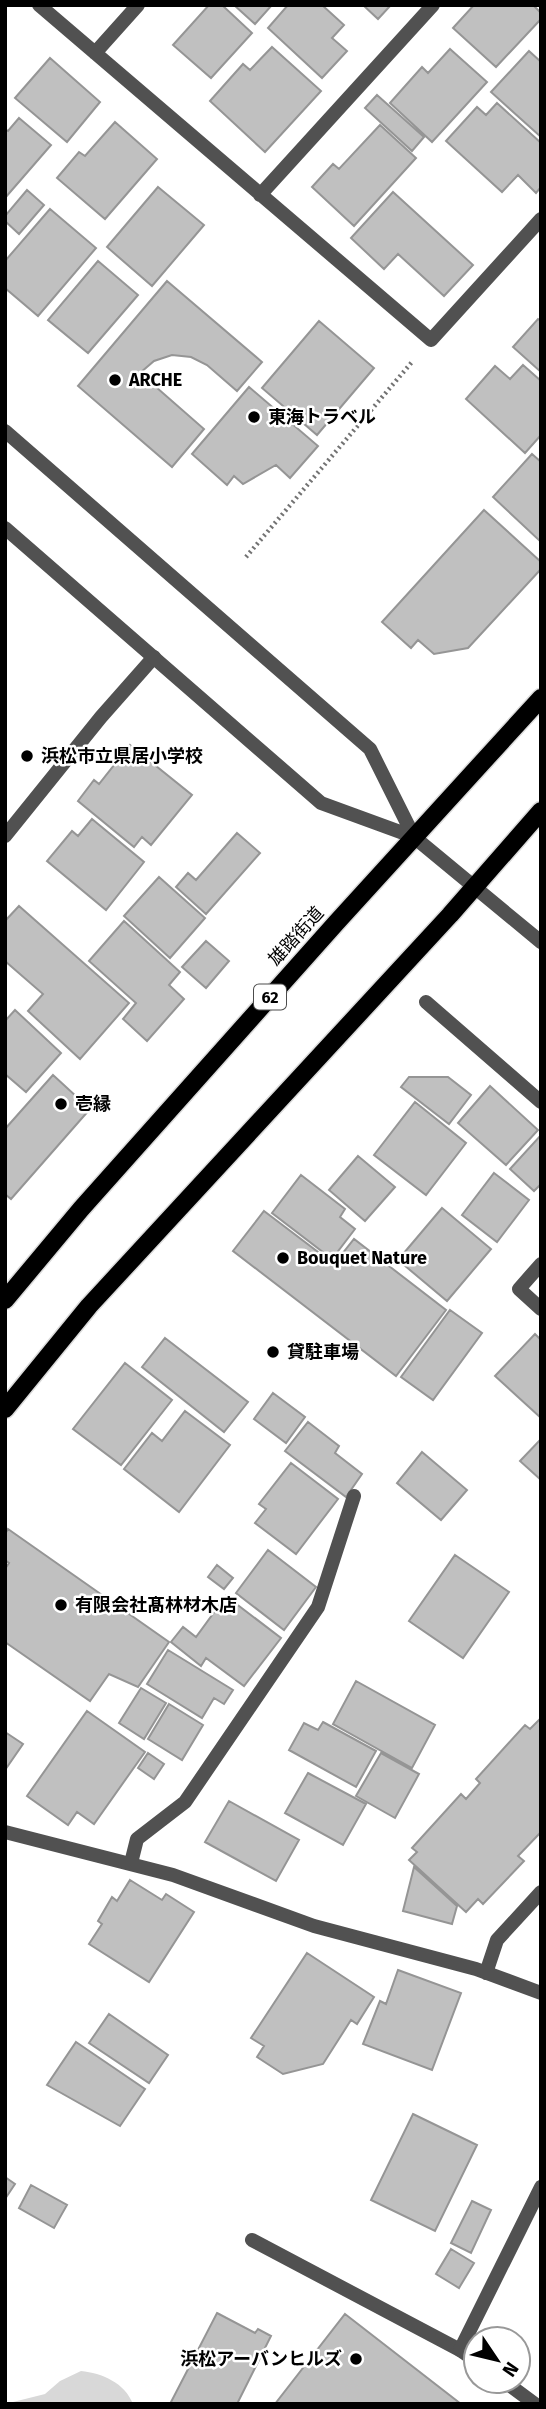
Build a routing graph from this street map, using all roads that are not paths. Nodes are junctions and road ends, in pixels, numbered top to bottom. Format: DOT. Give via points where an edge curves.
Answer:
graph roads {
  1 [pos="39,5"];
  2 [pos="138,5"];
  3 [pos="433,5"];
  4 [pos="95,53"];
  5 [pos="260,195"];
  6 [pos="541,219"];
  7 [pos="5,431"];
  8 [pos="5,528"];
  9 [pos="154,657"];
  10 [pos="541,698"];
  11 [pos="541,811"];
  12 [pos="5,836"];
  13 [pos="414,837"];
  14 [pos="475,887"];
  15 [pos="541,942"];
  16 [pos="426,1002"];
  17 [pos="541,1102"];
  18 [pos="541,1264"];
  19 [pos="6,1297"];
  20 [pos="541,1309"];
  21 [pos="5,1409"];
  22 [pos="354,1496"];
  23 [pos="5,1832"];
  24 [pos="131,1863"];
  25 [pos="541,1892"];
  26 [pos="486,1973"];
  27 [pos="541,1993"];
  28 [pos="541,2187"];
  29 [pos="252,2240"];
  30 [pos="460,2350"];
  1 -- 4 [label="street"];
  2 -- 4 [label="street"];
  3 -- 5 [label="street"];
  4 -- 5 [label="street"];
  5 -- 6 [label="street" via="431,340"];
  7 -- 13 [label="street" via="370,749"];
  8 -- 9 [label="street"];
  9 -- 12 [label="street"];
  9 -- 13 [label="street" via="321,803"];
  10 -- 13 [label="main road, 雄踏街道 / 62"];
  11 -- 14 [label="main road"];
  13 -- 14 [label="street"];
  13 -- 19 [label="main road, 雄踏街道 / 62"];
  14 -- 15 [label="street"];
  14 -- 21 [label="main road" via="89,1306"];
  16 -- 17 [label="street"];
  18 -- 20 [label="street" via="519,1289"];
  22 -- 24 [label="street" via="318,1607 185,1801 137,1839"];
  23 -- 24 [label="street"];
  24 -- 26 [label="street" via="314,1926"];
  25 -- 26 [label="street" via="497,1940"];
  26 -- 27 [label="street"];
  28 -- 30 [label="street"];
  29 -- 30 [label="street"];
}
